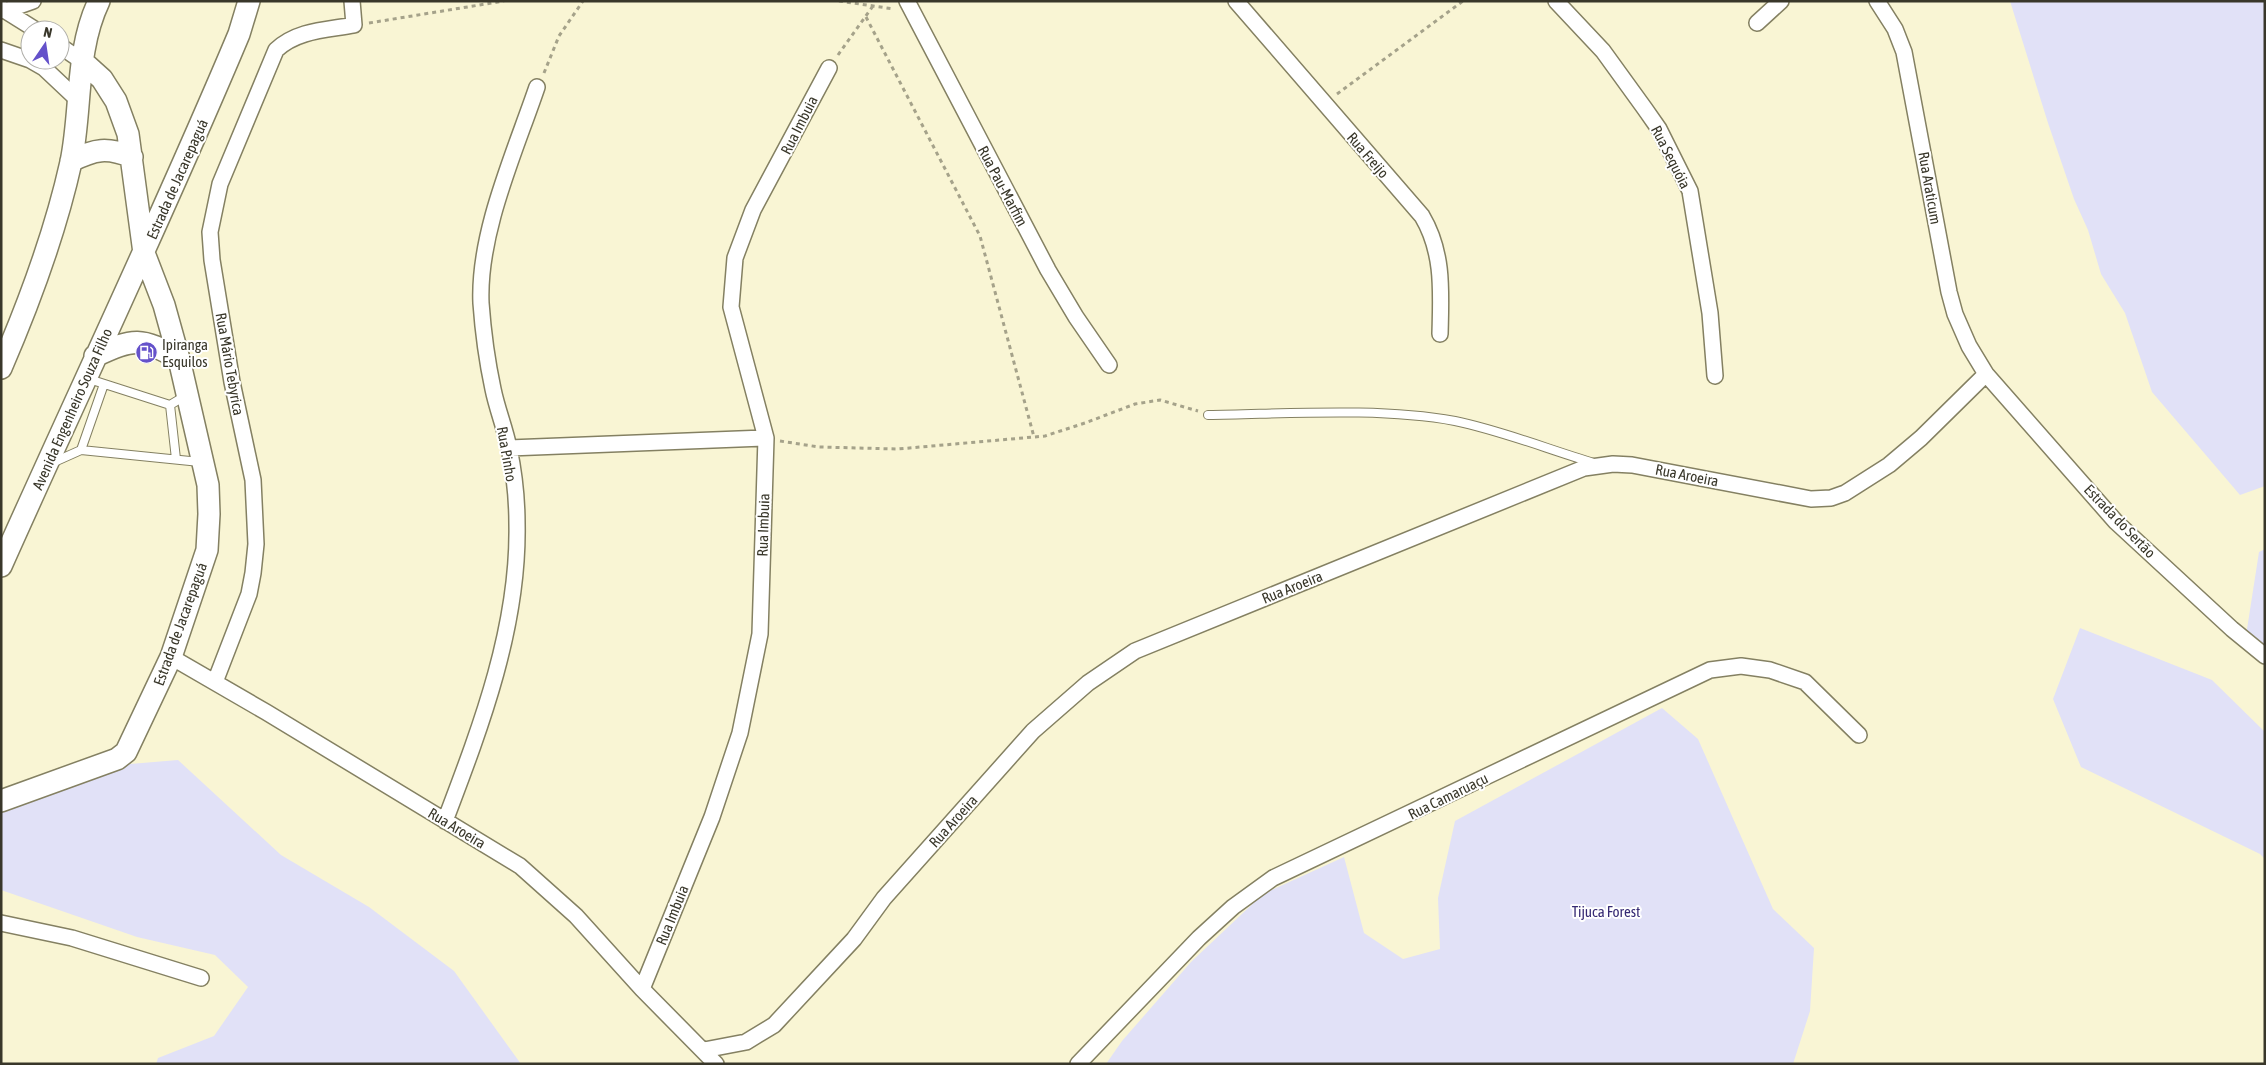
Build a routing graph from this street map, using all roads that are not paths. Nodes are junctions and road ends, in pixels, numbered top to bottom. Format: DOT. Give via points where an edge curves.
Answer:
graph roads {
  1 [pos="33,1"];
  2 [pos="99,1"];
  3 [pos="249,1"];
  4 [pos="352,1"];
  5 [pos="1236,1"];
  6 [pos="1556,1"];
  7 [pos="1781,1"];
  8 [pos="1877,1"];
  9 [pos="909,6"];
  10 [pos="3,9"];
  11 [pos="20,20"];
  12 [pos="1757,23"];
  13 [pos="1,50"];
  14 [pos="70,53"];
  15 [pos="20,57"];
  16 [pos="82,61"];
  17 [pos="829,68"];
  18 [pos="46,70"];
  19 [pos="538,86"];
  20 [pos="78,100"];
  21 [pos="132,157"];
  22 [pos="71,161"];
  23 [pos="144,253"];
  24 [pos="1440,334"];
  25 [pos="95,356"];
  26 [pos="179,359"];
  27 [pos="1109,364"];
  28 [pos="1,368"];
  29 [pos="1986,374"];
  30 [pos="1715,376"];
  31 [pos="94,381"];
  32 [pos="179,400"];
  33 [pos="1208,415"];
  34 [pos="766,438"];
  35 [pos="509,448"];
  36 [pos="81,450"];
  37 [pos="176,459"];
  38 [pos="202,462"];
  39 [pos="1601,465"];
  40 [pos="46,466"];
  41 [pos="1,566"];
  42 [pos="2265,656"];
  43 [pos="171,657"];
  44 [pos="215,682"];
  45 [pos="1859,735"];
  46 [pos="1,801"];
  47 [pos="446,821"];
  48 [pos="1,923"];
  49 [pos="201,978"];
  50 [pos="642,989"];
  51 [pos="704,1050"];
  52 [pos="716,1064"];
  53 [pos="1078,1064"];
  1 -- 10 [label="street"];
  2 -- 16 [label="main road"];
  3 -- 23 [label="main road, Estrada de Jacarepaguá" via="228,58"];
  4 -- 44 [label="street, Rua Mário Tebyrica" via="354,25 298,34 276,50 220,184 210,232 232,382 253,480 256,544 249,594"];
  5 -- 24 [label="street, Rua Freijo" via="1422,216 1431,232 1442,280"];
  6 -- 30 [label="street, Rua Sequóia" via="1603,51 1645,109 1690,191 1710,313"];
  7 -- 12 [label="street"];
  8 -- 29 [label="street, Rua Araticum" via="1895,29 1904,52 1955,314"];
  9 -- 27 [label="street, Rua Pau-Marfim" via="1048,270"];
  10 -- 11 [label="street"];
  13 -- 15 [label="street"];
  14 -- 16 [label="street"];
  16 -- 20 [label="main road"];
  16 -- 21 [label="main road" via="102,80 116,101"];
  17 -- 34 [label="street, Rua Imbuia" via="753,210 735,258 731,307"];
  18 -- 20 [label="street"];
  19 -- 35 [label="street, Rua Pinho" via="492,218 481,301 493,389"];
  20 -- 22 [label="main road"];
  21 -- 22 [label="main road" via="103,150"];
  21 -- 23 [label="main road"];
  22 -- 28 [label="main road" via="45,261"];
  23 -- 25 [label="main road, Avenida Engenheiro Souza Filho"];
  23 -- 26 [label="main road, Estrada de Jacarepaguá" via="164,305"];
  25 -- 26 [label="main road" via="134,341 158,347"];
  25 -- 31 [label="main road, Avenida Engenheiro Souza Filho"];
  26 -- 32 [label="main road, Estrada de Jacarepaguá"];
  29 -- 39 [label="street, Rua Aroeira" via="1889,465 1845,493 1831,498 1811,499 1632,465"];
  29 -- 42 [label="street, Estrada do Sertão" via="2116,522"];
  31 -- 32 [label="lane"];
  31 -- 36 [label="lane"];
  31 -- 40 [label="main road, Avenida Engenheiro Souza Filho"];
  32 -- 37 [label="lane"];
  32 -- 38 [label="main road, Estrada de Jacarepaguá"];
  33 -- 39 [label="lane" via="1385,413 1454,421 1506,433"];
  34 -- 35 [label="street"];
  34 -- 50 [label="street, Rua Imbuia" via="760,634 740,733 712,817"];
  35 -- 47 [label="street, Rua Pinho" via="517,523 514,581 505,639 483,721"];
  36 -- 37 [label="lane"];
  36 -- 40 [label="lane"];
  37 -- 38 [label="lane"];
  38 -- 43 [label="main road, Estrada de Jacarepaguá" via="208,485 207,550"];
  39 -- 51 [label="street, Rua Aroeira" via="1584,468 1135,650 1088,683 1034,731 884,898 854,938 774,1024 746,1042"];
  40 -- 41 [label="main road, Avenida Engenheiro Souza Filho"];
  43 -- 44 [label="street, Rua Aroeira"];
  43 -- 46 [label="main road, Estrada de Jacarepaguá" via="126,752 118,759"];
  44 -- 47 [label="street, Rua Aroeira"];
  45 -- 53 [label="street, Rua Camaruaçu" via="1804,682 1770,670 1741,666 1710,670 1274,878 1233,907 1199,938"];
  47 -- 50 [label="street, Rua Aroeira" via="520,866 576,916"];
  48 -- 49 [label="street" via="72,938"];
  50 -- 51 [label="street, Rua Aroeira"];
  51 -- 52 [label="street, Rua Aroeira"];
}
